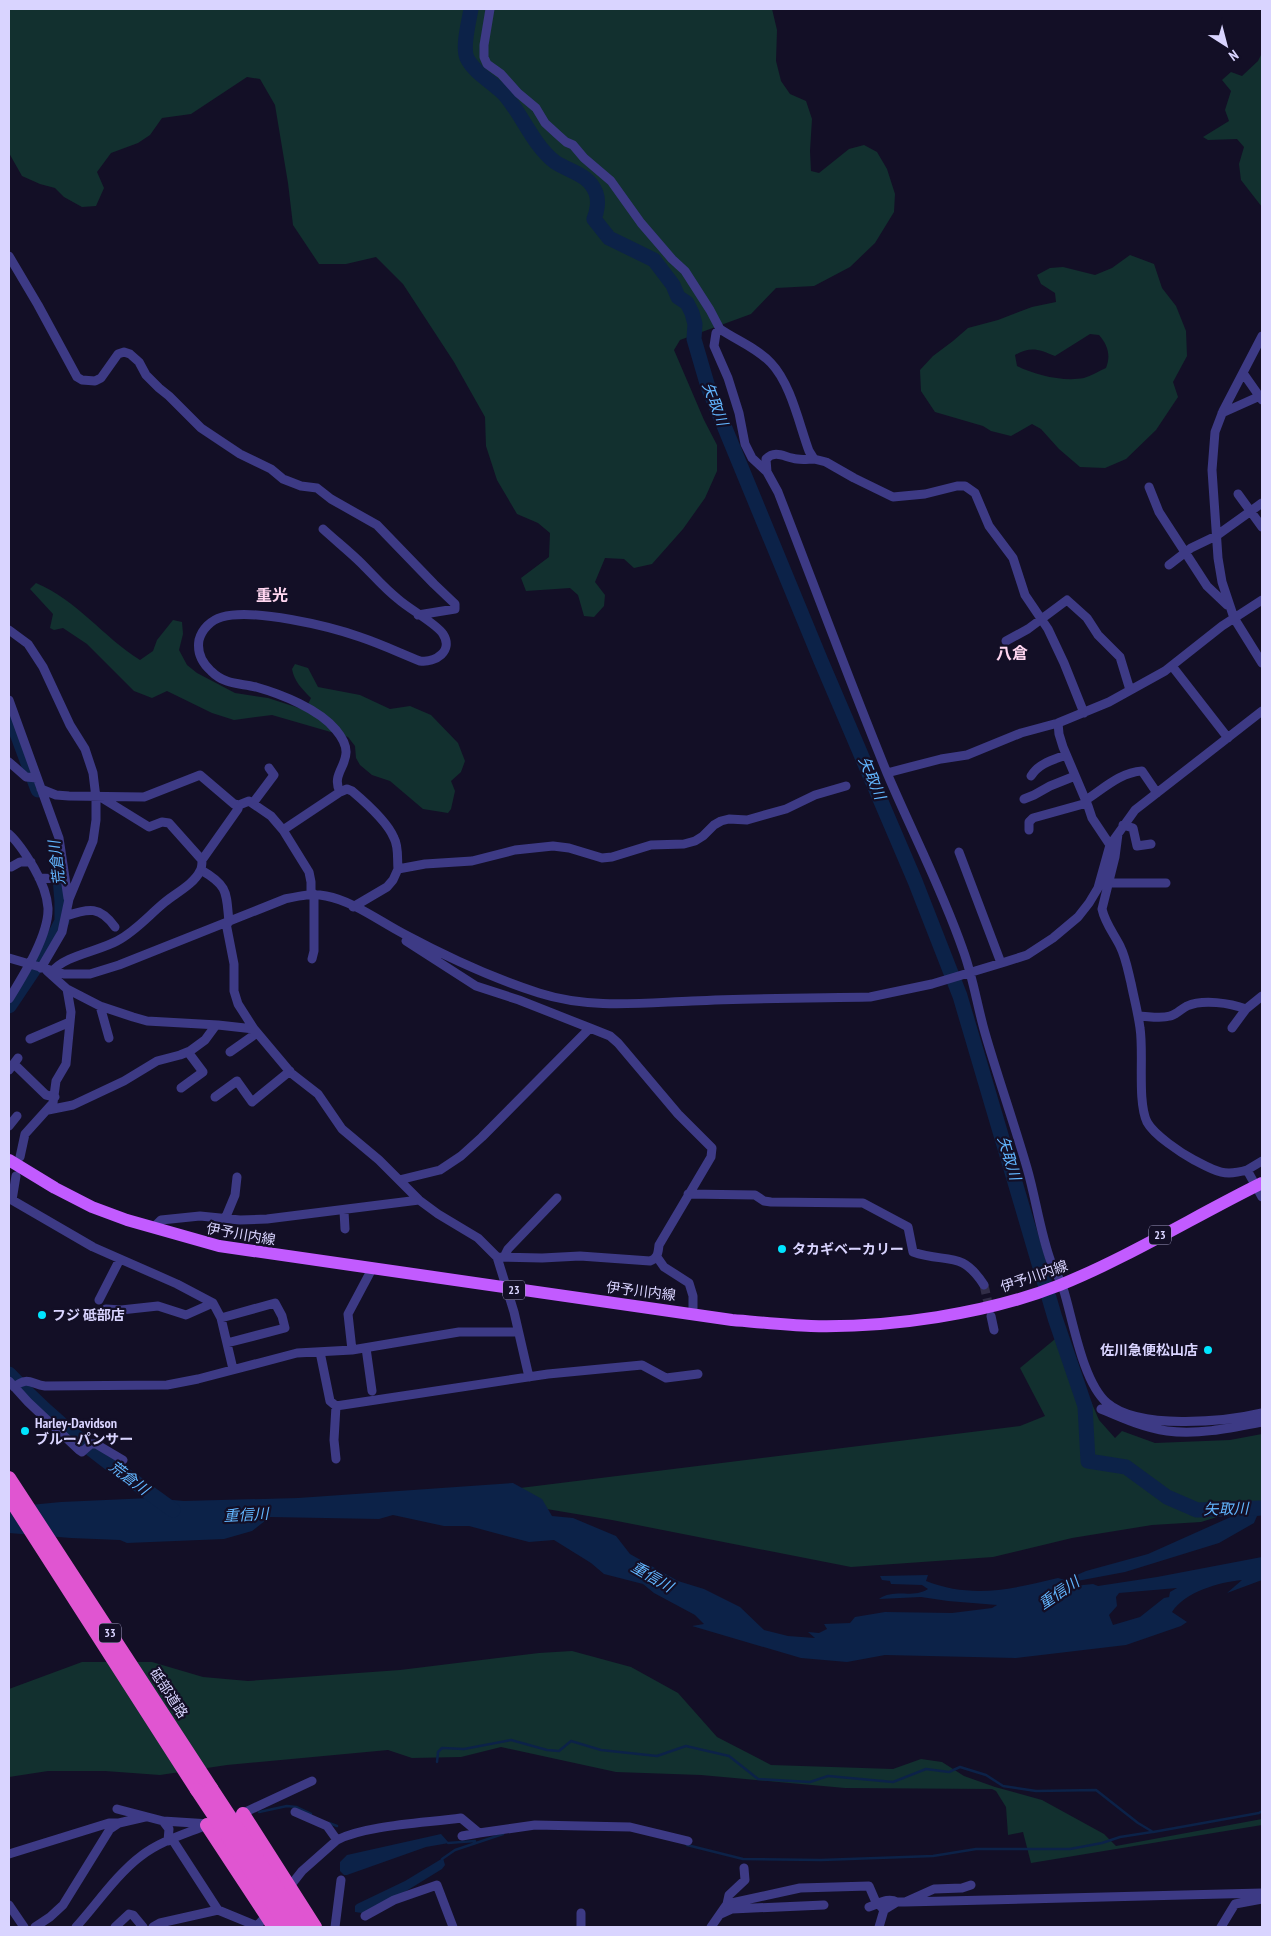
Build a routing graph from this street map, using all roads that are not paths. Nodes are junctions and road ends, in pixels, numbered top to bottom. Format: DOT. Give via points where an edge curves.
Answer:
graph roads {
  1 [pos="490,9"];
  2 [pos="9,256"];
  3 [pos="720,329"];
  4 [pos="1262,336"];
  5 [pos="1242,373"];
  6 [pos="1261,398"];
  7 [pos="1222,413"];
  8 [pos="814,459"];
  9 [pos="767,472"];
  10 [pos="1149,487"];
  11 [pos="1238,494"];
  12 [pos="1262,503"];
  13 [pos="1250,510"];
  14 [pos="1262,526"];
  15 [pos="322,529"];
  16 [pos="1216,536"];
  17 [pos="1186,553"];
  18 [pos="1169,565"];
  19 [pos="1262,600"];
  20 [pos="1229,607"];
  21 [pos="418,615"];
  22 [pos="1234,618"];
  23 [pos="1041,620"];
  24 [pos="9,630"];
  25 [pos="1006,641"];
  26 [pos="1262,663"];
  27 [pos="1172,666"];
  28 [pos="1130,690"];
  29 [pos="9,700"];
  30 [pos="1262,711"];
  31 [pos="1084,713"];
  32 [pos="1058,723"];
  33 [pos="1228,738"];
  34 [pos="1066,755"];
  35 [pos="9,762"];
  36 [pos="269,768"];
  37 [pos="887,773"];
  38 [pos="1031,776"];
  39 [pos="1076,776"];
  40 [pos="37,778"];
  41 [pos="846,786"];
  42 [pos="42,789"];
  43 [pos="340,792"];
  44 [pos="1157,793"];
  45 [pos="99,798"];
  46 [pos="1024,799"];
  47 [pos="1086,802"];
  48 [pos="252,803"];
  49 [pos="239,805"];
  50 [pos="1121,828"];
  51 [pos="283,830"];
  52 [pos="1029,830"];
  53 [pos="9,834"];
  54 [pos="1150,844"];
  55 [pos="1110,845"];
  56 [pos="959,852"];
  57 [pos="202,860"];
  58 [pos="31,862"];
  59 [pos="11,867"];
  60 [pos="398,869"];
  61 [pos="201,870"];
  62 [pos="40,878"];
  63 [pos="65,879"];
  64 [pos="1108,883"];
  65 [pos="1166,883"];
  66 [pos="313,894"];
  67 [pos="68,899"];
  68 [pos="353,907"];
  69 [pos="66,916"];
  70 [pos="228,923"];
  71 [pos="115,927"];
  72 [pos="394,929"];
  73 [pos="9,958"];
  74 [pos="312,959"];
  75 [pos="1001,963"];
  76 [pos="40,968"];
  77 [pos="968,973"];
  78 [pos="67,989"];
  79 [pos="1262,996"];
  80 [pos="9,999"];
  81 [pos="100,1006"];
  82 [pos="1246,1009"];
  83 [pos="1138,1016"];
  84 [pos="70,1022"];
  85 [pos="216,1024"];
  86 [pos="590,1028"];
  87 [pos="1232,1028"];
  88 [pos="255,1031"];
  89 [pos="109,1038"];
  90 [pos="30,1039"];
  91 [pos="188,1052"];
  92 [pos="230,1052"];
  93 [pos="13,1064"];
  94 [pos="290,1071"];
  95 [pos="181,1088"];
  96 [pos="55,1097"];
  97 [pos="215,1097"];
  98 [pos="48,1110"];
  99 [pos="15,1159"];
  100 [pos="1262,1161"];
  101 [pos="1247,1170"];
  102 [pos="16,1176"];
  103 [pos="238,1177"];
  104 [pos="399,1180"];
  105 [pos="1260,1188"];
  106 [pos="688,1194"];
  107 [pos="557,1198"];
  108 [pos="418,1200"];
  109 [pos="344,1210"];
  110 [pos="226,1219"];
  111 [pos="153,1228"];
  112 [pos="345,1229"];
  113 [pos="500,1257"];
  114 [pos="657,1257"];
  115 [pos="120,1259"];
  116 [pos="372,1269"];
  117 [pos="1060,1284"];
  118 [pos="984,1285"];
  119 [pos="507,1289"];
  120 [pos="100,1300"];
  121 [pos="213,1303"];
  122 [pos="106,1309"];
  123 [pos="693,1313"];
  124 [pos="991,1316"];
  125 [pos="221,1318"];
  126 [pos="994,1330"];
  127 [pos="518,1332"];
  128 [pos="227,1344"];
  129 [pos="366,1348"];
  130 [pos="352,1350"];
  131 [pos="320,1352"];
  132 [pos="233,1369"];
  133 [pos="698,1374"];
  134 [pos="529,1377"];
  135 [pos="15,1384"];
  136 [pos="372,1391"];
  137 [pos="1100,1396"];
  138 [pos="336,1406"];
  139 [pos="1262,1413"];
  140 [pos="1262,1422"];
  141 [pos="336,1459"];
  142 [pos="123,1460"];
  143 [pos="9,1473"];
  144 [pos="11,1488"];
  145 [pos="312,1781"];
  146 [pos="117,1808"];
  147 [pos="295,1812"];
  148 [pos="243,1814"];
  149 [pos="148,1817"];
  150 [pos="163,1821"];
  151 [pos="119,1823"];
  152 [pos="207,1825"];
  153 [pos="479,1833"];
  154 [pos="462,1836"];
  155 [pos="170,1840"];
  156 [pos="337,1840"];
  157 [pos="688,1841"];
  158 [pos="9,1854"];
  159 [pos="744,1868"];
  160 [pos="341,1880"];
  161 [pos="971,1885"];
  162 [pos="289,1887"];
  163 [pos="1262,1893"];
  164 [pos="1262,1899"];
  165 [pos="901,1902"];
  166 [pos="727,1904"];
  167 [pos="9,1905"];
  168 [pos="824,1905"];
  169 [pos="881,1906"];
  170 [pos="869,1907"];
  171 [pos="218,1910"];
  172 [pos="581,1913"];
  173 [pos="721,1914"];
  174 [pos="365,1916"];
  175 [pos="263,1924"];
  176 [pos="24,1927"];
  177 [pos="35,1927"];
  178 [pos="76,1927"];
  179 [pos="115,1927"];
  180 [pos="143,1927"];
  181 [pos="153,1927"];
  182 [pos="288,1927"];
  183 [pos="302,1927"];
  184 [pos="315,1927"];
  185 [pos="335,1927"];
  186 [pos="453,1927"];
  187 [pos="581,1927"];
  188 [pos="711,1927"];
  189 [pos="879,1927"];
  190 [pos="1221,1927"];
  1 -- 3 [label="street" via="484,40 484,56 488,64 536,108 556,134 573,145 611,181 641,223 685,271"];
  2 -- 21 [label="street" via="77,377 96,381 118,354 130,354 159,388 201,428 292,484 318,488 377,525 455,604 455,609"];
  3 -- 8 [label="street" via="763,356 778,371"];
  3 -- 9 [label="street" via="716,332 714,346 728,378 744,439 752,458"];
  4 -- 5 [label="street"];
  5 -- 6 [label="street"];
  5 -- 7 [label="street"];
  6 -- 7 [label="street"];
  7 -- 16 [label="street" via="1212,453"];
  8 -- 9 [label="street" via="773,453 766,459"];
  8 -- 23 [label="street" via="893,496 925,494 957,486 970,488 979,498 989,526 1013,558 1028,601"];
  9 -- 37 [label="street" via="778,492"];
  10 -- 17 [label="street" via="1159,512"];
  11 -- 13 [label="street"];
  12 -- 13 [label="street"];
  13 -- 14 [label="street"];
  13 -- 16 [label="street"];
  15 -- 21 [label="street"];
  16 -- 17 [label="street"];
  16 -- 20 [label="street"];
  17 -- 18 [label="street"];
  17 -- 20 [label="street" via="1207,586"];
  19 -- 22 [label="street"];
  20 -- 22 [label="street"];
  21 -- 43 [label="street" via="444,636 446,647 435,660 420,661 360,637 292,619 234,615 221,617 203,630 199,652 210,671 236,685 255,687 298,703 335,728 345,742 346,752 336,784"];
  22 -- 26 [label="street"];
  22 -- 27 [label="street"];
  23 -- 25 [label="street"];
  23 -- 28 [label="street" via="1067,600 1120,657"];
  23 -- 31 [label="street" via="1064,663"];
  24 -- 45 [label="street" via="36,654 85,749"];
  27 -- 28 [label="street"];
  27 -- 33 [label="street"];
  28 -- 31 [label="street"];
  29 -- 40 [label="street"];
  30 -- 33 [label="street"];
  31 -- 32 [label="street"];
  32 -- 34 [label="street"];
  32 -- 37 [label="street" via="1021,733 967,755"];
  33 -- 44 [label="street"];
  34 -- 38 [label="street" via="1040,765"];
  34 -- 39 [label="street"];
  35 -- 40 [label="street" via="26,777"];
  36 -- 48 [label="street" via="274,775"];
  37 -- 77 [label="street" via="954,925"];
  39 -- 46 [label="street"];
  39 -- 47 [label="street"];
  40 -- 42 [label="street"];
  41 -- 60 [label="street" via="815,794 786,809 762,816 721,821 696,841 684,844 651,845 602,858 553,846 515,850 472,861"];
  42 -- 45 [label="street" via="56,795"];
  42 -- 63 [label="street" via="59,838"];
  43 -- 51 [label="street"];
  43 -- 60 [label="street" via="352,791 388,827 397,845"];
  44 -- 47 [label="street" via="1142,770 1132,771"];
  44 -- 50 [label="street"];
  45 -- 49 [label="street" via="144,797 200,774"];
  45 -- 57 [label="street" via="149,827 169,823"];
  45 -- 67 [label="street" via="93,841"];
  47 -- 52 [label="street" via="1033,818 1029,822"];
  47 -- 55 [label="street" via="1092,818"];
  48 -- 49 [label="street"];
  48 -- 51 [label="street" via="271,816"];
  49 -- 57 [label="street"];
  50 -- 54 [label="street" via="1133,828 1137,846"];
  50 -- 55 [label="street"];
  50 -- 64 [label="street"];
  51 -- 66 [label="street" via="309,872"];
  53 -- 58 [label="street"];
  55 -- 75 [label="street" via="1098,888 1078,917 1040,948"];
  56 -- 75 [label="street"];
  57 -- 61 [label="street"];
  58 -- 59 [label="street" via="20,862"];
  58 -- 62 [label="street"];
  60 -- 68 [label="street" via="387,887"];
  61 -- 70 [label="street" via="224,888"];
  61 -- 76 [label="street" via="191,882 117,941 57,965"];
  62 -- 63 [label="street"];
  62 -- 76 [label="street" via="48,917 35,954"];
  63 -- 67 [label="street"];
  64 -- 65 [label="street"];
  64 -- 83 [label="street" via="1103,916 1122,949"];
  66 -- 68 [label="street"];
  66 -- 70 [label="street" via="285,899"];
  66 -- 74 [label="street"];
  67 -- 69 [label="street"];
  68 -- 72 [label="street"];
  69 -- 71 [label="street" via="96,910 104,913"];
  69 -- 76 [label="street" via="62,932"];
  70 -- 76 [label="street" via="90,974 64,974"];
  70 -- 88 [label="street" via="234,991 238,1004"];
  72 -- 77 [label="street" via="507,983 573,1002 598,1004 870,997"];
  72 -- 86 [label="street" via="399,937 476,986"];
  73 -- 76 [label="street"];
  75 -- 77 [label="street"];
  76 -- 78 [label="street"];
  76 -- 80 [label="street"];
  77 -- 117 [label="street" via="1027,1168 1051,1264"];
  78 -- 81 [label="street"];
  78 -- 84 [label="street"];
  79 -- 82 [label="street"];
  81 -- 85 [label="street" via="147,1021"];
  81 -- 89 [label="street"];
  82 -- 83 [label="street" via="1223,1003 1196,1004 1171,1016"];
  82 -- 87 [label="street"];
  83 -- 101 [label="street" via="1142,1106 1150,1127 1190,1158 1218,1173"];
  84 -- 90 [label="street"];
  84 -- 96 [label="street" via="68,1058 56,1081"];
  85 -- 88 [label="street"];
  85 -- 91 [label="street" via="205,1040"];
  86 -- 104 [label="street" via="461,1156 440,1170"];
  86 -- 106 [label="street" via="618,1043 678,1114 712,1148 711,1157"];
  88 -- 92 [label="street"];
  88 -- 94 [label="street"];
  91 -- 95 [label="street" via="203,1072"];
  91 -- 98 [label="street" via="152,1063 124,1081 73,1105"];
  93 -- 96 [label="street" via="46,1095"];
  94 -- 97 [label="street" via="252,1102 237,1081"];
  94 -- 104 [label="street" via="318,1094 342,1129"];
  96 -- 98 [label="street"];
  98 -- 99 [label="street" via="26,1134"];
  99 -- 111 [label="main road, 伊予川内線 / 23" via="55,1188 92,1206"];
  100 -- 101 [label="street"];
  101 -- 105 [label="street"];
  102 -- 115 [label="street" via="12,1200"];
  103 -- 110 [label="street"];
  104 -- 108 [label="street"];
  105 -- 117 [label="main road, 伊予川内線 / 23"];
  106 -- 114 [label="street" via="660,1245"];
  106 -- 118 [label="street" via="755,1195 771,1202 863,1204 908,1227 913,1252 962,1262 975,1271"];
  107 -- 113 [label="street"];
  108 -- 109 [label="street"];
  108 -- 113 [label="street" via="478,1238"];
  109 -- 110 [label="street" via="267,1219"];
  109 -- 112 [label="street"];
  110 -- 111 [label="street" via="200,1216 161,1220"];
  111 -- 116 [label="main road, 伊予川内線 / 23" via="235,1249"];
  113 -- 114 [label="street" via="580,1256 650,1262"];
  113 -- 119 [label="street"];
  114 -- 123 [label="street" via="664,1266 689,1283"];
  115 -- 120 [label="street"];
  115 -- 121 [label="street"];
  116 -- 119 [label="main road, 伊予川内線 / 23"];
  116 -- 130 [label="street" via="348,1314"];
  117 -- 123 [label="main road, 伊予川内線 / 23" via="1000,1304 947,1314 843,1326 772,1324"];
  117 -- 137 [label="street" via="1087,1371"];
  119 -- 123 [label="main road, 伊予川内線 / 23"];
  119 -- 127 [label="street"];
  121 -- 122 [label="street" via="186,1315 158,1306"];
  121 -- 125 [label="street"];
  124 -- 126 [label="street"];
  125 -- 128 [label="street"];
  125 -- 128 [label="street" via="275,1303 282,1316 284,1328"];
  127 -- 129 [label="street" via="459,1332"];
  127 -- 134 [label="street"];
  128 -- 132 [label="street"];
  129 -- 130 [label="street"];
  129 -- 136 [label="street"];
  130 -- 131 [label="street"];
  131 -- 132 [label="street" via="297,1353"];
  131 -- 138 [label="street" via="330,1401"];
  132 -- 135 [label="street" via="167,1385 45,1386 31,1381"];
  133 -- 134 [label="street" via="666,1378 642,1365"];
  134 -- 138 [label="street"];
  135 -- 142 [label="street" via="79,1450 82,1452 96,1444"];
  137 -- 139 [label="street" via="1124,1413 1170,1421 1221,1420"];
  137 -- 140 [label="street" via="1098,1403 1103,1411 1166,1431 1196,1432"];
  138 -- 141 [label="street"];
  143 -- 144 [label="highway, 33"];
  144 -- 182 [label="highway, 砥部道路 / 33, bridge"];
  144 -- 183 [label="highway, 砥部道路 / 33, bridge"];
  145 -- 148 [label="street"];
  146 -- 149 [label="street"];
  147 -- 156 [label="street" via="327,1826"];
  148 -- 152 [label="street"];
  148 -- 162 [label="highway"];
  149 -- 150 [label="street"];
  149 -- 151 [label="street"];
  150 -- 152 [label="street"];
  150 -- 155 [label="street" via="169,1829"];
  151 -- 158 [label="street" via="108,1823"];
  151 -- 177 [label="street" via="110,1829 62,1905"];
  152 -- 155 [label="street"];
  152 -- 175 [label="highway"];
  153 -- 154 [label="street"];
  153 -- 156 [label="street" via="462,1818 374,1829"];
  153 -- 157 [label="street" via="535,1825 630,1827"];
  155 -- 171 [label="street"];
  155 -- 178 [label="street" via="140,1856 129,1866"];
  156 -- 162 [label="street"];
  159 -- 166 [label="street" via="745,1880 730,1895"];
  160 -- 185 [label="street"];
  161 -- 165 [label="street" via="934,1889"];
  162 -- 175 [label="street"];
  162 -- 184 [label="highway"];
  163 -- 165 [label="street"];
  164 -- 190 [label="street" via="1235,1904"];
  165 -- 169 [label="street"];
  166 -- 169 [label="street" via="800,1888 869,1886"];
  166 -- 173 [label="street"];
  167 -- 176 [label="street"];
  168 -- 173 [label="street" via="732,1909"];
  169 -- 170 [label="street"];
  169 -- 189 [label="street"];
  171 -- 175 [label="street"];
  171 -- 181 [label="street"];
  172 -- 187 [label="street"];
  173 -- 188 [label="street"];
  174 -- 186 [label="street" via="394,1900 437,1885"];
  179 -- 180 [label="street" via="129,1914"];
}
